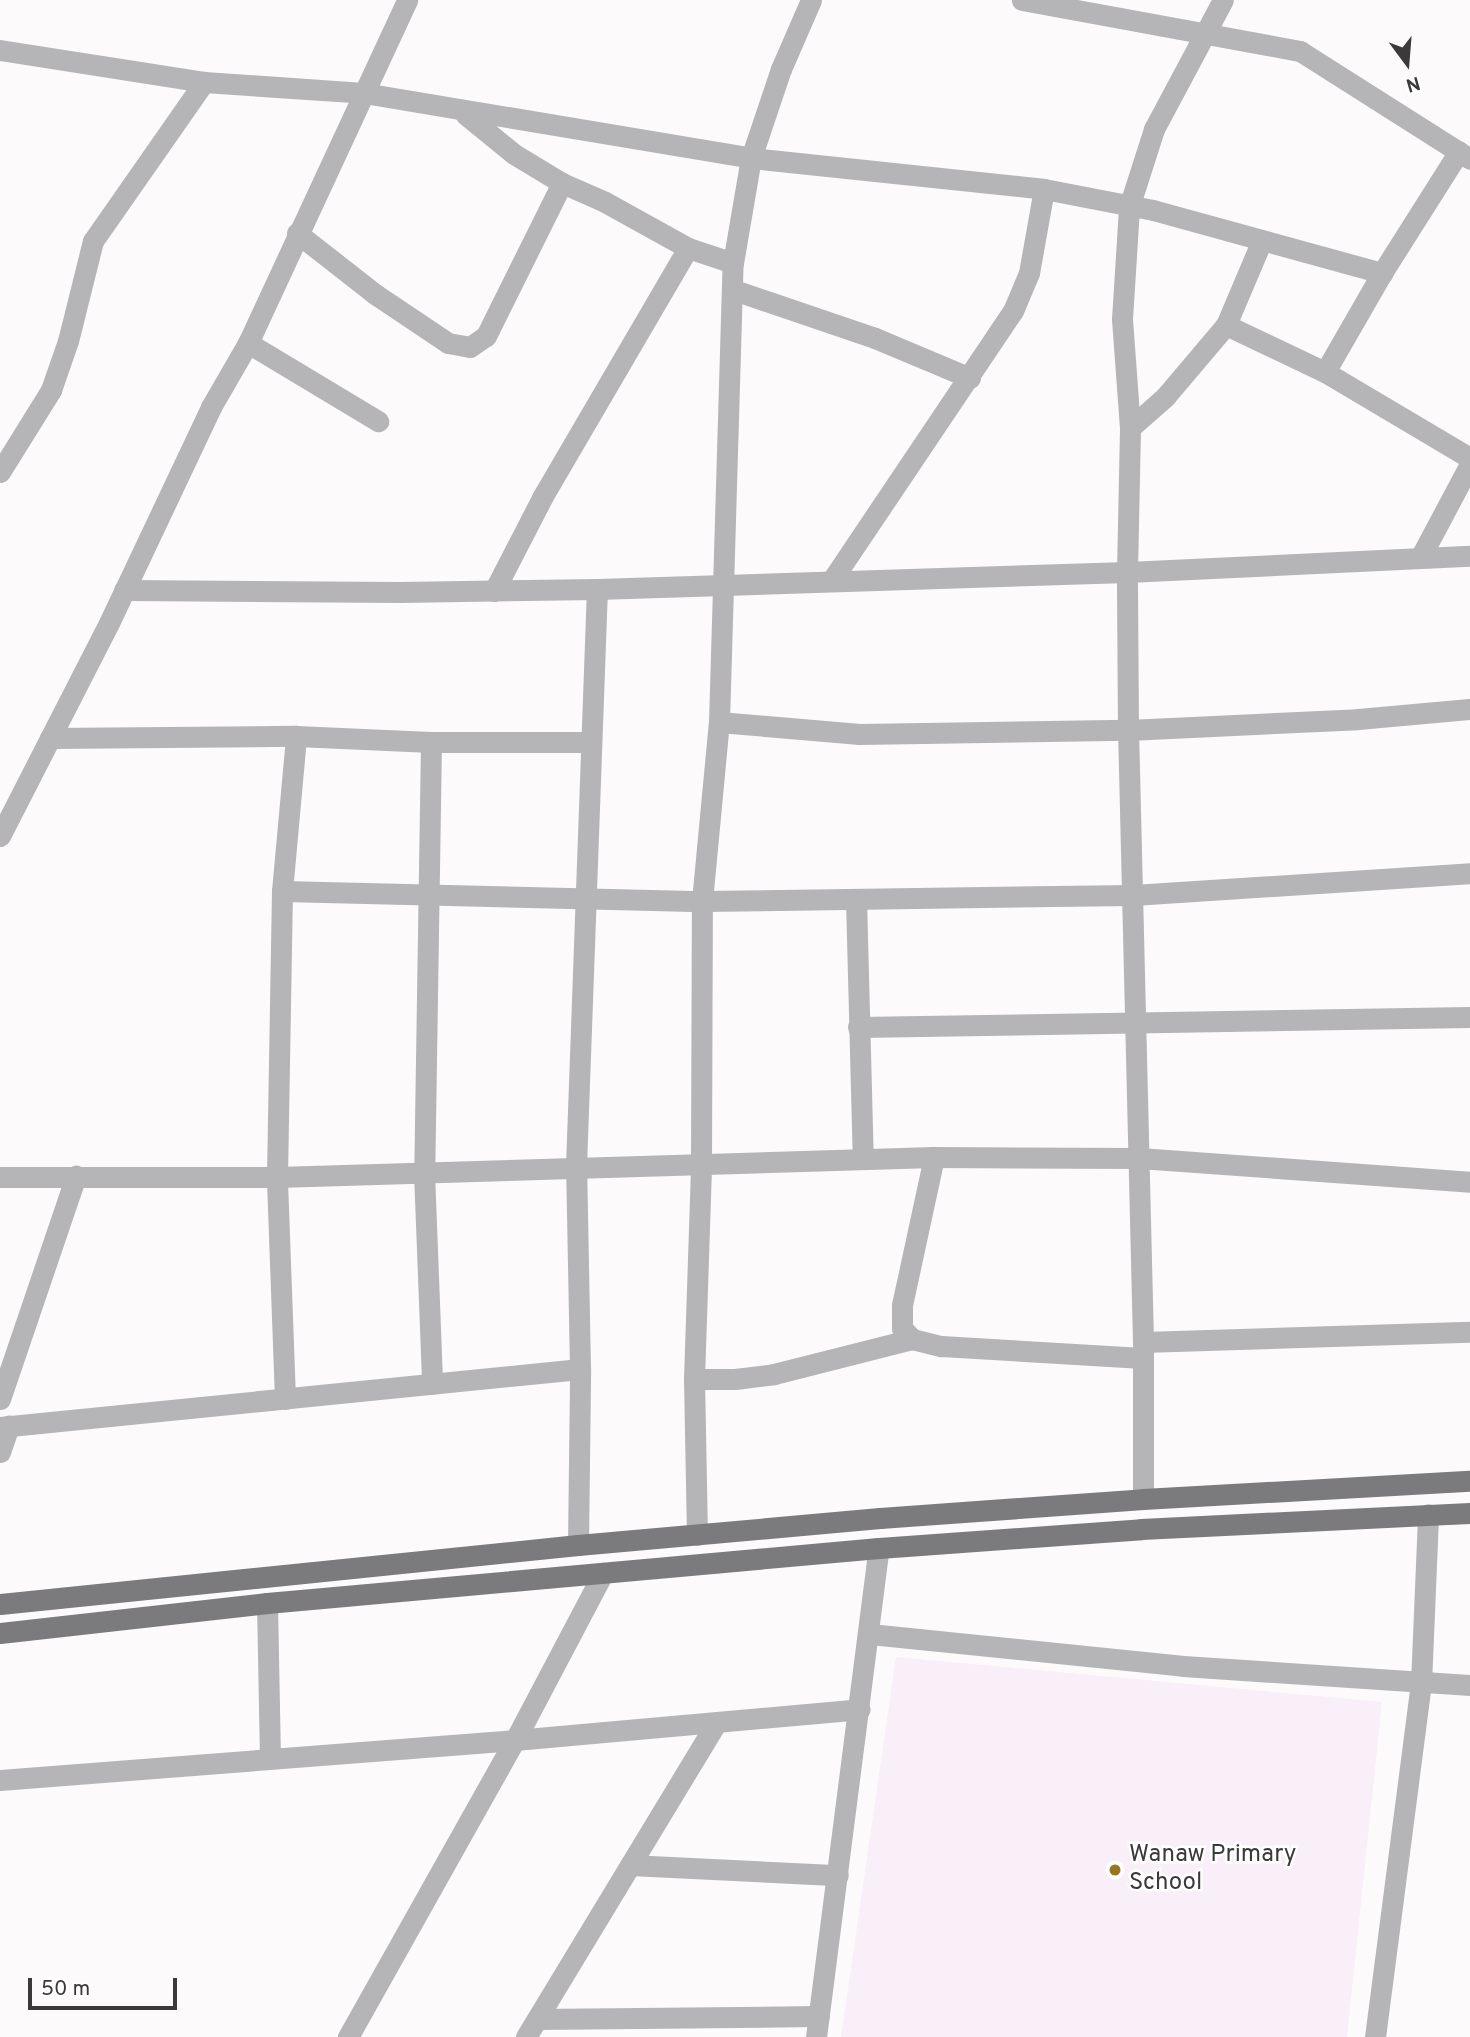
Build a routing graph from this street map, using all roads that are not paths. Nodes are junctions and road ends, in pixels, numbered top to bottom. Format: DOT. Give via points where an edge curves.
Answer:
graph roads {
  1 [pos="407,0"];
  2 [pos="811,0"];
  3 [pos="1023,0"];
  4 [pos="1223,0"];
  5 [pos="1205,33"];
  6 [pos="0,50"];
  7 [pos="204,82"];
  8 [pos="364,93"];
  9 [pos="463,112"];
  10 [pos="1465,155"];
  11 [pos="751,158"];
  12 [pos="562,183"];
  13 [pos="1044,189"];
  14 [pos="1129,207"];
  15 [pos="297,233"];
  16 [pos="1262,240"];
  17 [pos="688,248"];
  18 [pos="733,263"];
  19 [pos="1382,273"];
  20 [pos="734,290"];
  21 [pos="1226,325"];
  22 [pos="248,343"];
  23 [pos="1325,372"];
  24 [pos="970,378"];
  25 [pos="379,421"];
  26 [pos="1130,428"];
  27 [pos="1470,458"];
  28 [pos="1470,464"];
  29 [pos="0,472"];
  30 [pos="1470,556"];
  31 [pos="1420,558"];
  32 [pos="1127,572"];
  33 [pos="832,580"];
  34 [pos="724,584"];
  35 [pos="597,589"];
  36 [pos="124,590"];
  37 [pos="494,591"];
  38 [pos="1470,709"];
  39 [pos="719,722"];
  40 [pos="1128,730"];
  41 [pos="296,736"];
  42 [pos="50,738"];
  43 [pos="431,742"];
  44 [pos="592,742"];
  45 [pos="0,836"];
  46 [pos="1470,873"];
  47 [pos="282,891"];
  48 [pos="429,894"];
  49 [pos="1133,895"];
  50 [pos="586,897"];
  51 [pos="856,899"];
  52 [pos="702,901"];
  53 [pos="1470,1017"];
  54 [pos="1135,1020"];
  55 [pos="858,1027"];
  56 [pos="934,1157"];
  57 [pos="1139,1158"];
  58 [pos="863,1159"];
  59 [pos="701,1164"];
  60 [pos="576,1166"];
  61 [pos="424,1172"];
  62 [pos="0,1177"];
  63 [pos="76,1177"];
  64 [pos="277,1177"];
  65 [pos="1470,1182"];
  66 [pos="1470,1332"];
  67 [pos="912,1339"];
  68 [pos="1143,1350"];
  69 [pos="580,1369"];
  70 [pos="694,1379"];
  71 [pos="432,1384"];
  72 [pos="0,1399"];
  73 [pos="285,1399"];
  74 [pos="5,1427"];
  75 [pos="0,1452"];
  76 [pos="1470,1481"];
  77 [pos="1143,1499"];
  78 [pos="1470,1513"];
  79 [pos="1428,1514"];
  80 [pos="698,1535"];
  81 [pos="578,1545"];
  82 [pos="879,1548"];
  83 [pos="603,1573"];
  84 [pos="267,1603"];
  85 [pos="0,1604"];
  86 [pos="0,1633"];
  87 [pos="870,1634"];
  88 [pos="1421,1684"];
  89 [pos="1470,1685"];
  90 [pos="860,1709"];
  91 [pos="717,1722"];
  92 [pos="515,1740"];
  93 [pos="270,1759"];
  94 [pos="0,1780"];
  95 [pos="630,1866"];
  96 [pos="838,1875"];
  97 [pos="817,2027"];
  98 [pos="531,2028"];
  99 [pos="348,2037"];
  100 [pos="1375,2037"];
  1 -- 8 [label="street"];
  2 -- 11 [label="street" via="781,69"];
  3 -- 5 [label="street"];
  4 -- 5 [label="street"];
  5 -- 10 [label="street" via="1300,51"];
  5 -- 14 [label="street" via="1154,129"];
  6 -- 7 [label="street"];
  7 -- 8 [label="street"];
  7 -- 29 [label="street" via="93,241 51,390"];
  8 -- 9 [label="street"];
  8 -- 15 [label="street"];
  9 -- 11 [label="street"];
  9 -- 12 [label="street" via="513,154"];
  10 -- 19 [label="street"];
  11 -- 13 [label="street"];
  11 -- 18 [label="street"];
  12 -- 15 [label="street" via="486,336 470,347 448,343"];
  12 -- 17 [label="street"];
  13 -- 14 [label="street"];
  13 -- 24 [label="street" via="1029,273 1013,311"];
  14 -- 16 [label="street"];
  14 -- 26 [label="street" via="1122,319"];
  15 -- 22 [label="street"];
  16 -- 19 [label="street"];
  16 -- 21 [label="street"];
  17 -- 18 [label="street"];
  17 -- 37 [label="street" via="543,496"];
  18 -- 20 [label="street"];
  19 -- 23 [label="street"];
  20 -- 24 [label="street" via="875,338"];
  20 -- 34 [label="street"];
  21 -- 23 [label="street"];
  21 -- 26 [label="street" via="1165,397"];
  22 -- 25 [label="street"];
  22 -- 36 [label="street" via="211,407"];
  23 -- 27 [label="street"];
  24 -- 33 [label="street"];
  26 -- 32 [label="street"];
  28 -- 31 [label="street"];
  30 -- 31 [label="street"];
  31 -- 32 [label="street"];
  32 -- 33 [label="street"];
  32 -- 40 [label="street"];
  33 -- 34 [label="street"];
  34 -- 35 [label="street"];
  34 -- 39 [label="street"];
  35 -- 37 [label="street"];
  35 -- 44 [label="street"];
  36 -- 37 [label="street"];
  36 -- 42 [label="street"];
  38 -- 40 [label="street"];
  39 -- 40 [label="street" via="859,734"];
  39 -- 52 [label="street"];
  40 -- 49 [label="street"];
  41 -- 42 [label="street"];
  41 -- 43 [label="street"];
  41 -- 47 [label="street"];
  42 -- 45 [label="street"];
  43 -- 44 [label="street"];
  43 -- 48 [label="street"];
  44 -- 50 [label="street"];
  46 -- 49 [label="street"];
  47 -- 48 [label="street"];
  47 -- 64 [label="street"];
  48 -- 50 [label="street"];
  48 -- 61 [label="street"];
  49 -- 51 [label="street"];
  49 -- 54 [label="street"];
  50 -- 52 [label="street"];
  50 -- 60 [label="street"];
  51 -- 52 [label="street"];
  51 -- 55 [label="street"];
  52 -- 59 [label="street"];
  53 -- 54 [label="street"];
  54 -- 55 [label="street"];
  54 -- 57 [label="street"];
  55 -- 58 [label="street"];
  56 -- 57 [label="street"];
  56 -- 58 [label="street"];
  56 -- 67 [label="street" via="902,1305 902,1328"];
  57 -- 65 [label="street"];
  57 -- 68 [label="street"];
  58 -- 59 [label="street"];
  59 -- 60 [label="street"];
  59 -- 70 [label="street"];
  60 -- 61 [label="street"];
  60 -- 69 [label="street"];
  61 -- 64 [label="street"];
  61 -- 71 [label="street"];
  62 -- 63 [label="street"];
  63 -- 64 [label="street"];
  63 -- 72 [label="street"];
  64 -- 73 [label="street"];
  66 -- 68 [label="street"];
  67 -- 68 [label="street" via="941,1346"];
  67 -- 70 [label="street" via="775,1374"];
  68 -- 77 [label="street"];
  69 -- 71 [label="street"];
  69 -- 81 [label="street"];
  70 -- 80 [label="street"];
  71 -- 73 [label="street"];
  73 -- 74 [label="street"];
  74 -- 75 [label="street"];
  76 -- 77 [label="main road"];
  77 -- 80 [label="main road"];
  78 -- 79 [label="main road"];
  79 -- 82 [label="main road"];
  79 -- 88 [label="street"];
  80 -- 81 [label="main road"];
  81 -- 85 [label="main road"];
  82 -- 83 [label="main road"];
  82 -- 87 [label="street"];
  83 -- 84 [label="main road"];
  83 -- 92 [label="street"];
  84 -- 86 [label="main road"];
  84 -- 93 [label="street"];
  87 -- 88 [label="street" via="1183,1666"];
  87 -- 90 [label="street"];
  88 -- 89 [label="street"];
  88 -- 100 [label="street"];
  90 -- 91 [label="street"];
  90 -- 96 [label="street"];
  91 -- 92 [label="street"];
  91 -- 95 [label="street"];
  92 -- 93 [label="street"];
  92 -- 99 [label="street"];
  93 -- 94 [label="street"];
  95 -- 96 [label="street"];
  95 -- 98 [label="street"];
  96 -- 97 [label="street"];
  97 -- 98 [label="street"];
}
